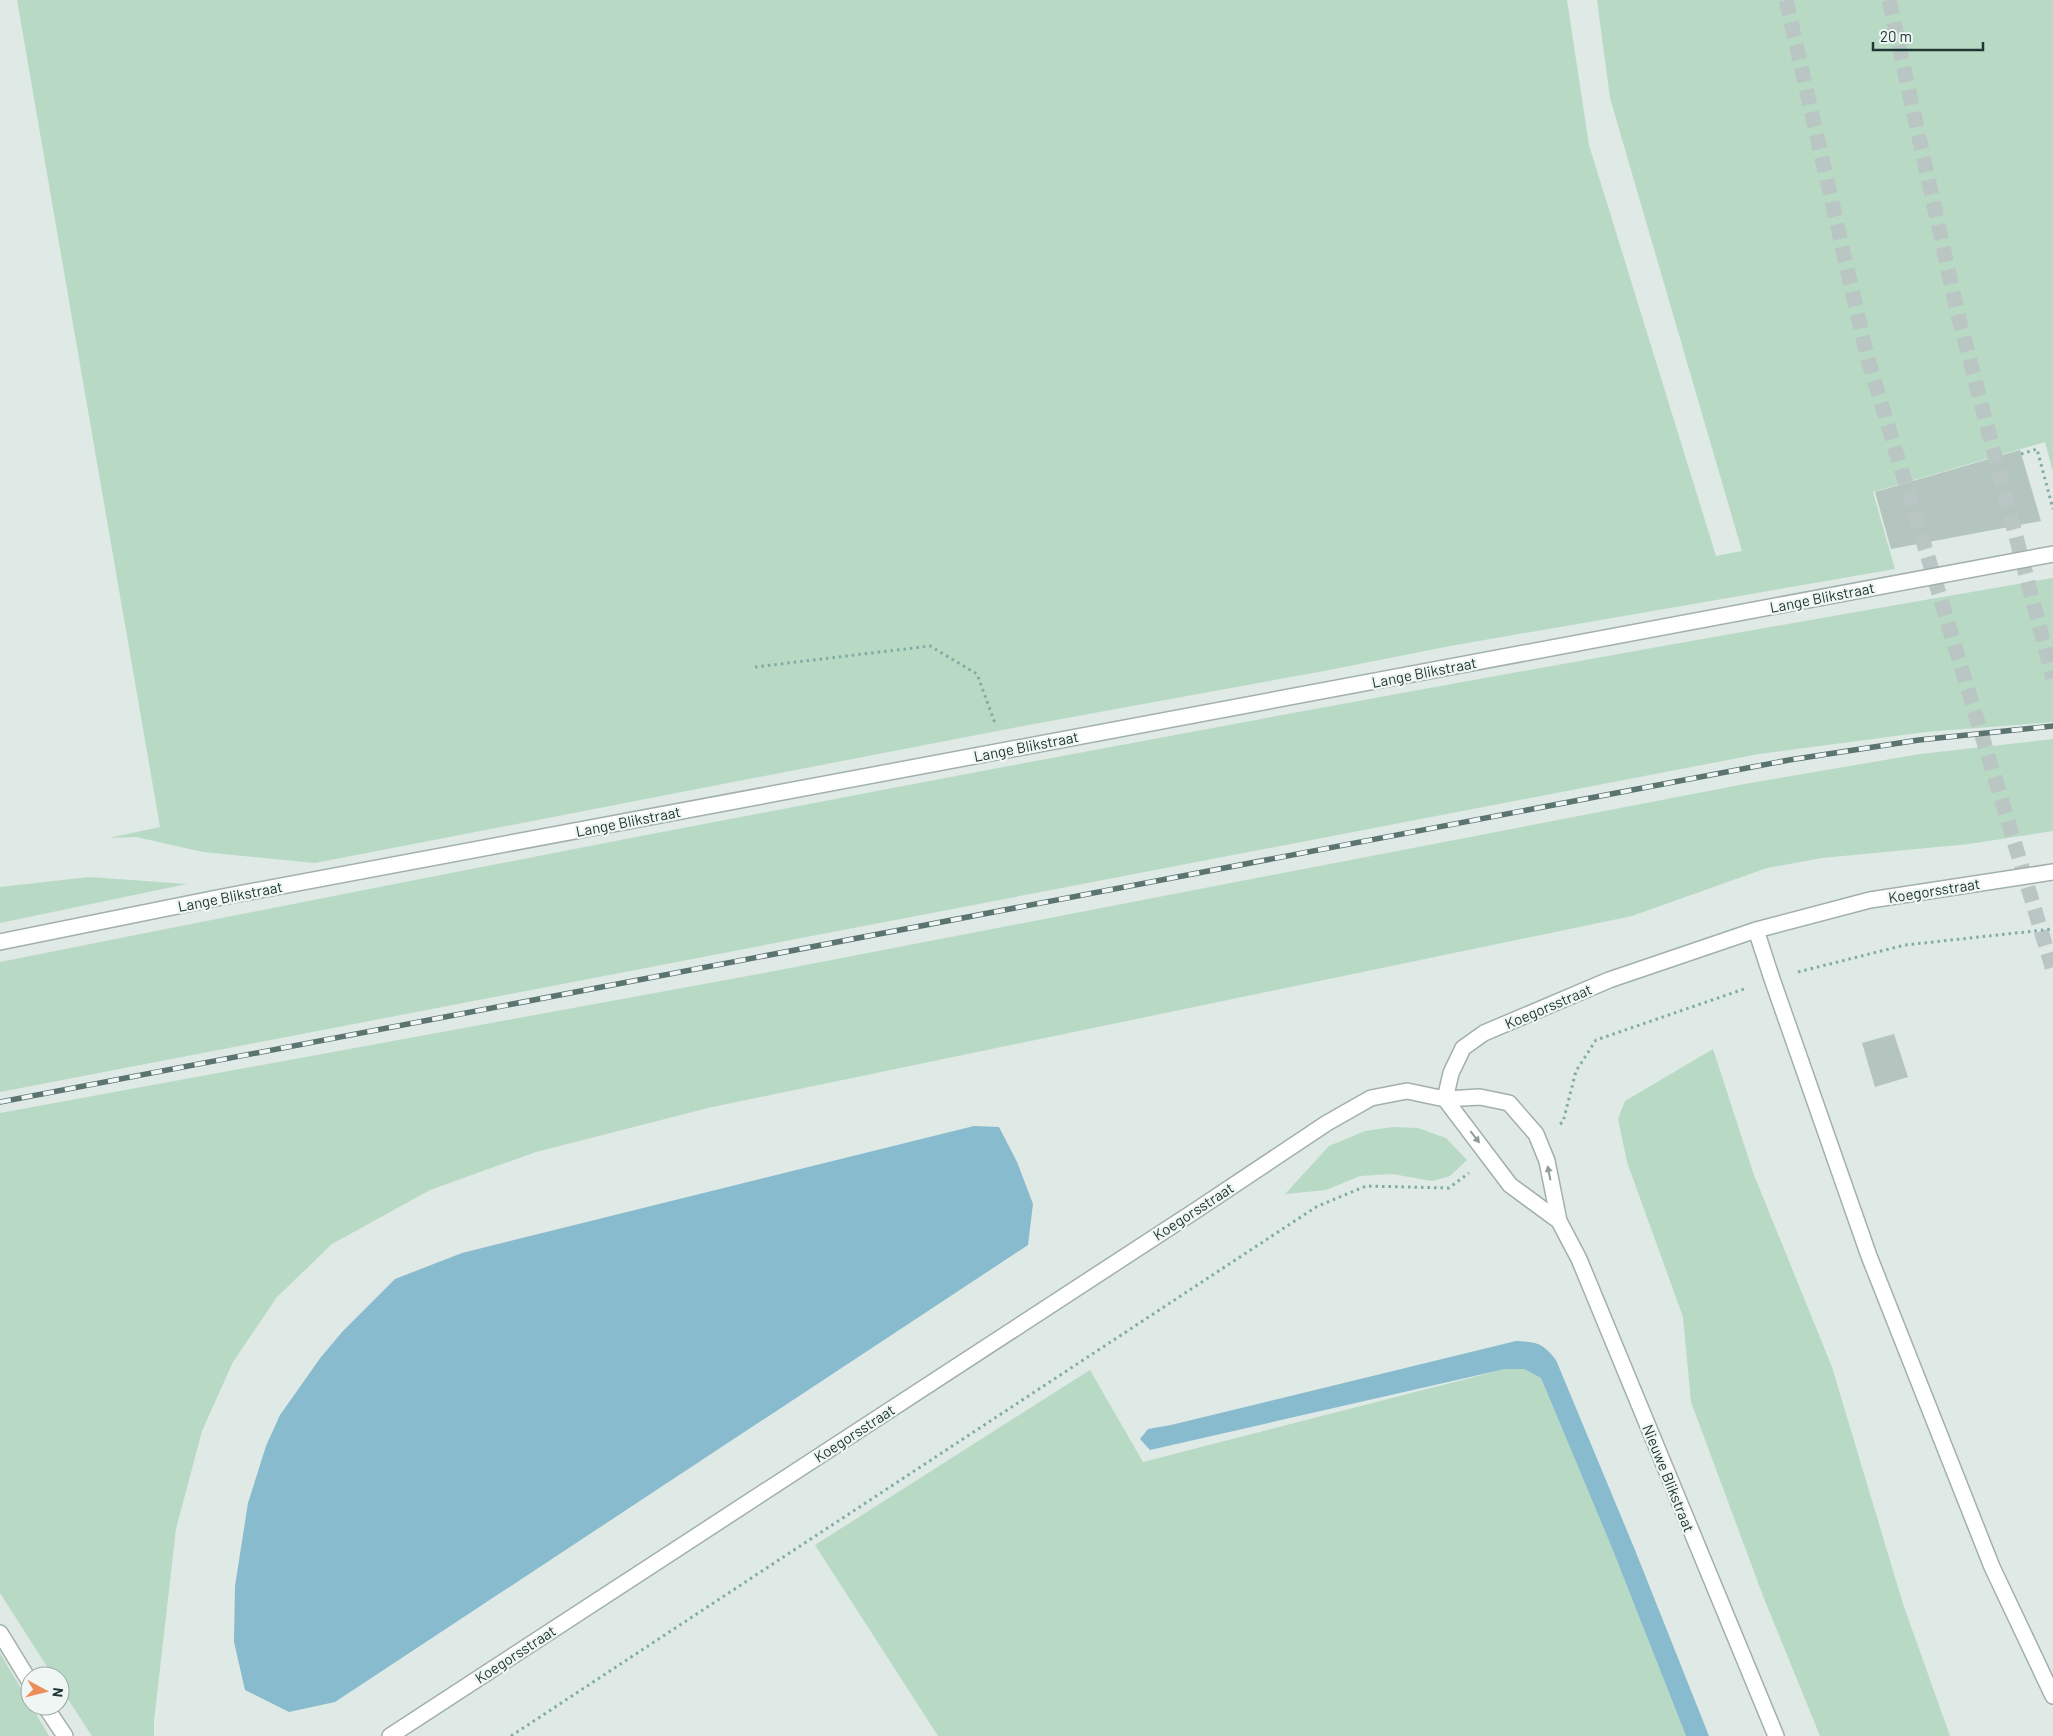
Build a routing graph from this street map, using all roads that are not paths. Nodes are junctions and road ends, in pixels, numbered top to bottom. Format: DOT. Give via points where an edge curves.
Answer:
graph roads {
  1 [pos="2053,554"];
  2 [pos="2053,872"];
  3 [pos="1756,930"];
  4 [pos="0,942"];
  5 [pos="1444,1098"];
  6 [pos="1559,1220"];
  7 [pos="0,1633"];
  8 [pos="20,1666"];
  9 [pos="2053,1696"];
  10 [pos="52,1716"];
  11 [pos="65,1736"];
  12 [pos="390,1736"];
  13 [pos="1776,1736"];
  1 -- 4 [label="street, Lange Blikstraat" via="236,894"];
  2 -- 3 [label="street, Koegorsstraat" via="1870,900"];
  3 -- 5 [label="street, Koegorsstraat" via="1609,980 1484,1033 1463,1048"];
  3 -- 9 [label="street" via="1869,1256 1992,1567"];
  5 -- 6 [label="street, Nieuwe Blikstraat, one-way" via="1510,1185"];
  6 -- 5 [label="street, Nieuwe Blikstraat, one-way" via="1547,1161 1536,1134 1508,1103 1480,1097"];
  5 -- 12 [label="street, Koegorsstraat" via="1407,1091 1371,1098 1326,1123"];
  6 -- 13 [label="street, Nieuwe Blikstraat" via="1582,1268"];
  7 -- 8 [label="street"];
  10 -- 11 [label="street"];
}
